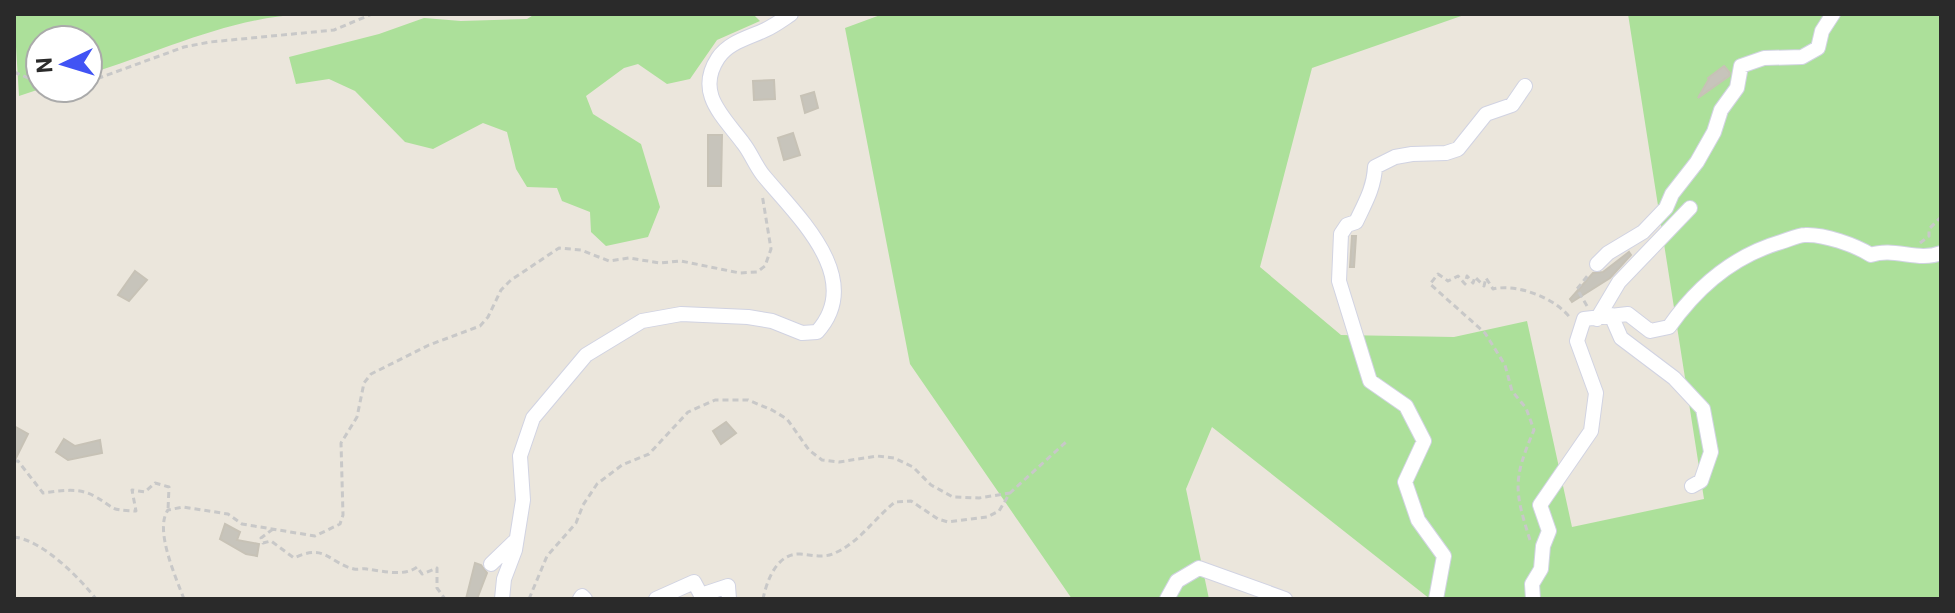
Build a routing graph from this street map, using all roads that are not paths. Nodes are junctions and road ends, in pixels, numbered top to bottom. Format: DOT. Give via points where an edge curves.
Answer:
graph roads {
  1 [pos="791,14"];
  2 [pos="1833,14"];
  3 [pos="1525,86"];
  4 [pos="1690,208"];
  5 [pos="1941,253"];
  6 [pos="1597,264"];
  7 [pos="1597,318"];
  8 [pos="1692,486"];
  9 [pos="516,540"];
  10 [pos="491,564"];
  11 [pos="502,599"];
  12 [pos="656,599"];
  13 [pos="729,599"];
  14 [pos="1167,599"];
  15 [pos="1285,599"];
  16 [pos="1436,599"];
  17 [pos="1533,599"];
  1 -- 9 [label="street" via="724,50 709,77 709,95 759,171 814,236 834,287 826,322 817,332 802,333 748,317 681,314 642,321 586,355 533,418 520,456 523,500"];
  2 -- 6 [label="street" via="1818,48 1802,57 1764,58 1741,66 1737,88 1714,132 1666,208 1643,232"];
  3 -- 16 [label="street" via="1512,105 1486,114 1458,149 1395,157 1375,167 1374,183 1356,222 1341,234 1339,281 1370,381 1406,406 1424,441 1405,482 1418,520 1444,556"];
  4 -- 7 [label="street" via="1619,282"];
  5 -- 7 [label="street" via="1930,258 1880,251 1871,255 1854,245 1806,235 1763,247 1725,268 1688,300 1669,327 1650,331 1628,314"];
  7 -- 8 [label="street" via="1674,378 1703,409 1711,452 1701,481"];
  7 -- 17 [label="street" via="1577,341 1596,393 1591,431 1540,505 1549,531 1532,584"];
  9 -- 10 [label="street"];
  9 -- 11 [label="street"];
  12 -- 13 [label="street" via="694,582 701,595 728,586"];
  14 -- 15 [label="street" via="1177,581 1199,568"];
}
